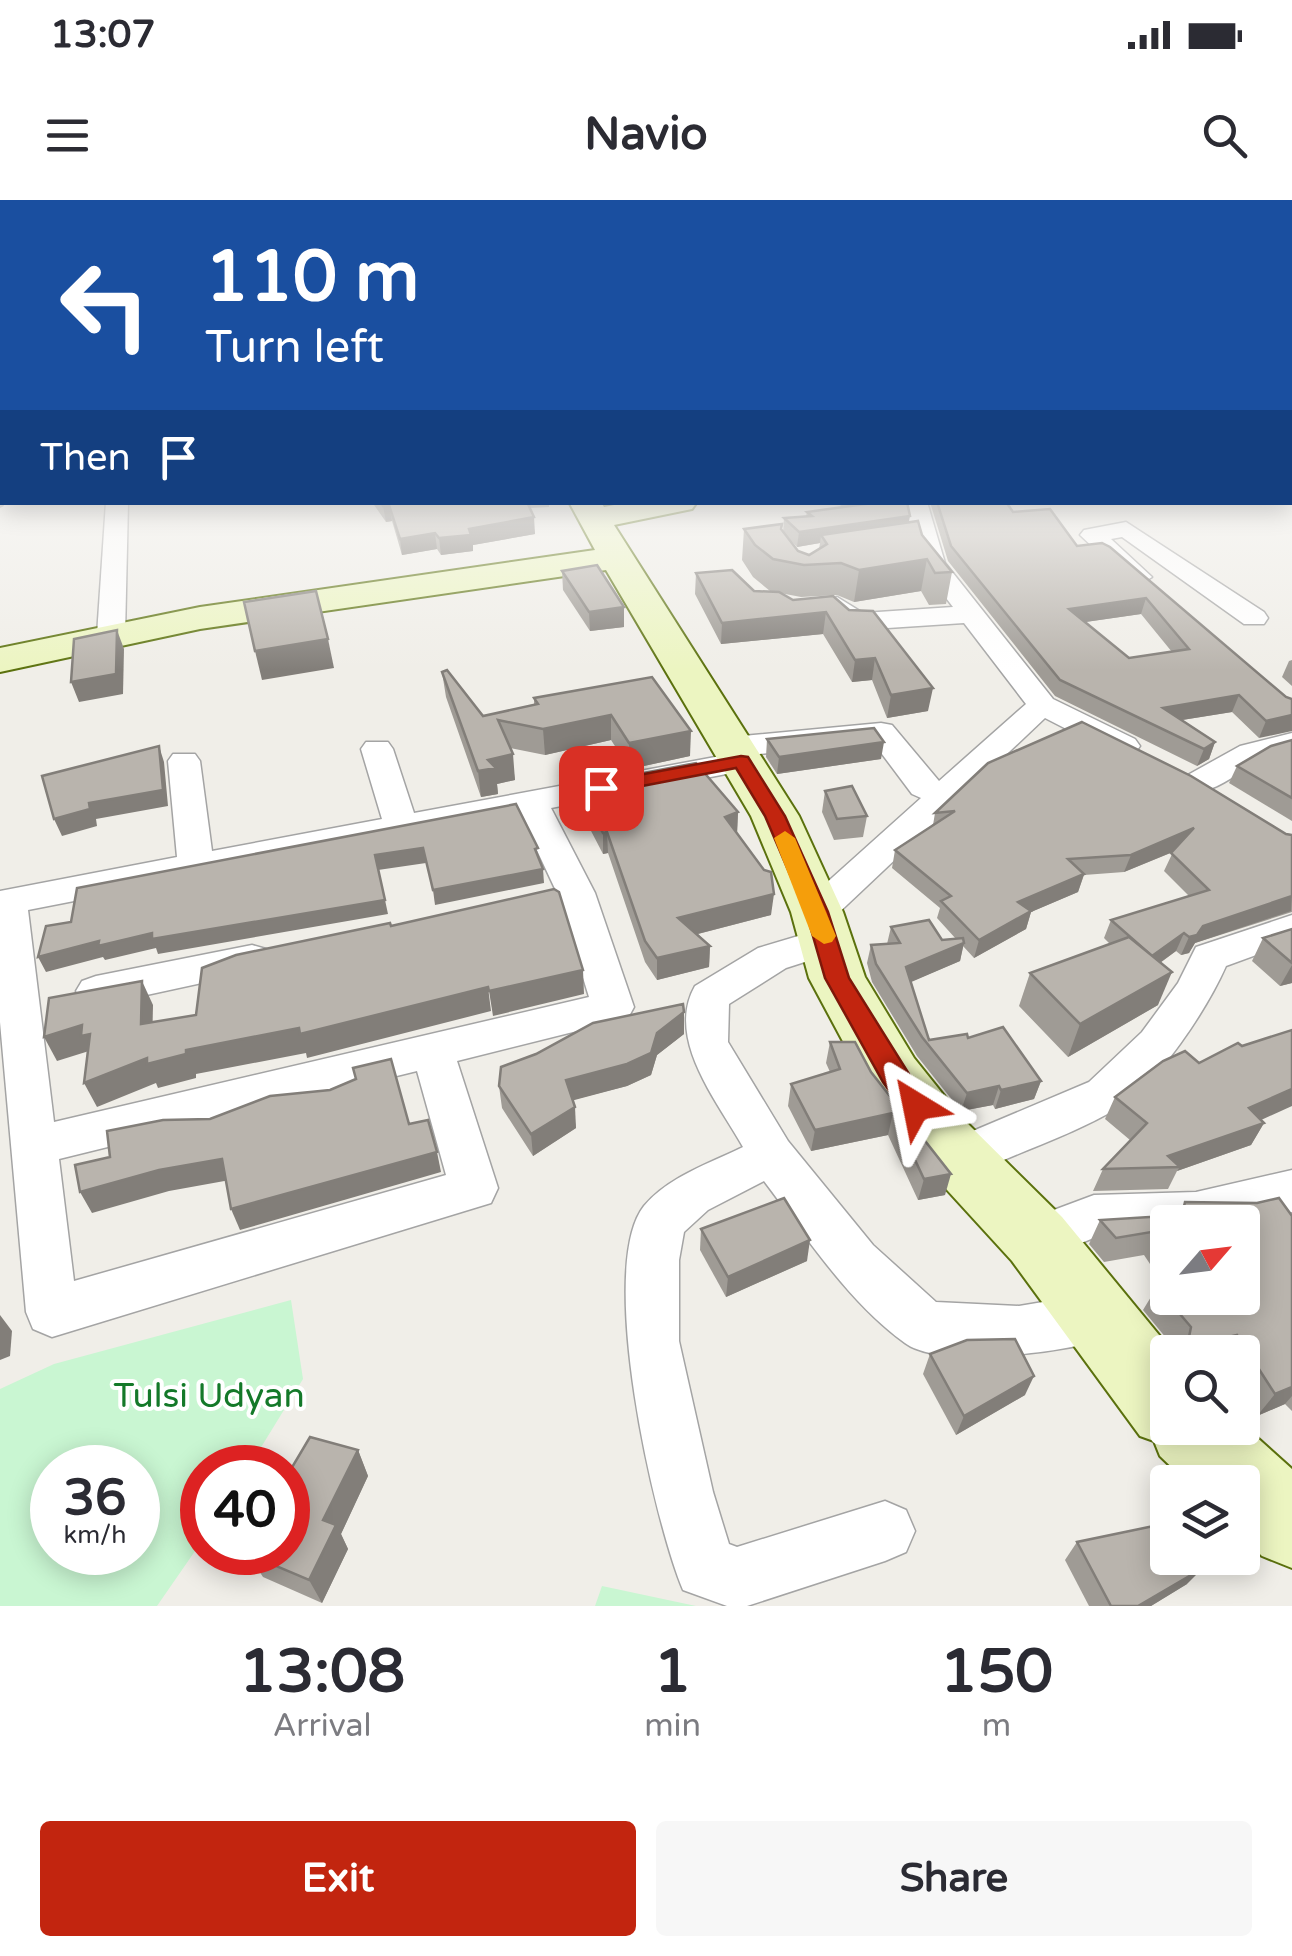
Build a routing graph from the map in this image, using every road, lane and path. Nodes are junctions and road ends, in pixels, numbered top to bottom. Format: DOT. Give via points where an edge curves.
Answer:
graph roads {
  1 [pos="115,539"];
  2 [pos="570,539"];
  3 [pos="605,539"];
  4 [pos="926,539"];
  5 [pos="1096,539"];
  6 [pos="1140,539"];
  7 [pos="895,543"];
  8 [pos="1156,593"];
  9 [pos="806,608"];
  10 [pos="973,614"];
  11 [pos="1254,618"];
  12 [pos="111,631"];
  13 [pos="2,656"];
  14 [pos="1042,705"];
  15 [pos="1292,742"];
  16 [pos="377,749"];
  17 [pos="737,754"];
  18 [pos="1146,757"];
  19 [pos="184,762"];
  20 [pos="941,795"];
  21 [pos="531,802"];
  22 [pos="1230,803"];
  23 [pos="401,826"];
  24 [pos="196,865"];
  25 [pos="821,927"];
  26 [pos="1292,928"];
  27 [pos="288,952"];
  28 [pos="20,1007"];
  29 [pos="433,1052"];
  30 [pos="32,1146"];
  31 [pos="771,1155"];
  32 [pos="959,1158"];
  33 [pos="1292,1192"];
  34 [pos="1037,1239"];
  35 [pos="1098,1318"];
  36 [pos="1150,1385"];
  37 [pos="1206,1445"];
  38 [pos="1292,1526"];
  39 [pos="885,1531"];
  1 -- 12 [label="street"];
  2 -- 12 [label="street"];
  3 -- 17 [label="street"];
  4 -- 7 [label="street"];
  4 -- 10 [label="street" via="933,564"];
  5 -- 8 [label="street"];
  6 -- 11 [label="street"];
  9 -- 10 [label="street" via="838,606 857,622"];
  10 -- 14 [label="street"];
  12 -- 13 [label="street"];
  14 -- 18 [label="street"];
  14 -- 20 [label="street"];
  15 -- 22 [label="street" via="1189,779"];
  16 -- 23 [label="street"];
  17 -- 20 [label="street" via="881,732 924,787"];
  17 -- 21 [label="street"];
  17 -- 25 [label="street" via="775,816"];
  19 -- 24 [label="street"];
  20 -- 25 [label="street"];
  21 -- 23 [label="street"];
  21 -- 29 [label="street" via="557,897 613,1007"];
  23 -- 24 [label="street"];
  24 -- 28 [label="street" via="8,901"];
  25 -- 31 [label="street" via="709,998 707,1043"];
  25 -- 32 [label="street" via="837,978 892,1075"];
  26 -- 32 [label="street" via="1210,957 1196,990 1157,1043 1105,1094"];
  27 -- 28 [label="street"];
  28 -- 30 [label="street"];
  29 -- 30 [label="street"];
  29 -- 30 [label="street" via="474,1188 52,1312"];
  31 -- 35 [label="street" via="855,1261 925,1328 1018,1332"];
  31 -- 39 [label="street" via="690,1195 661,1222 654,1260 652,1341 705,1568 737,1578"];
  32 -- 34 [label="street"];
  33 -- 34 [label="street" via="1196,1213 1094,1216"];
  34 -- 35 [label="street"];
  35 -- 36 [label="street"];
  37 -- 38 [label="street"];
}
